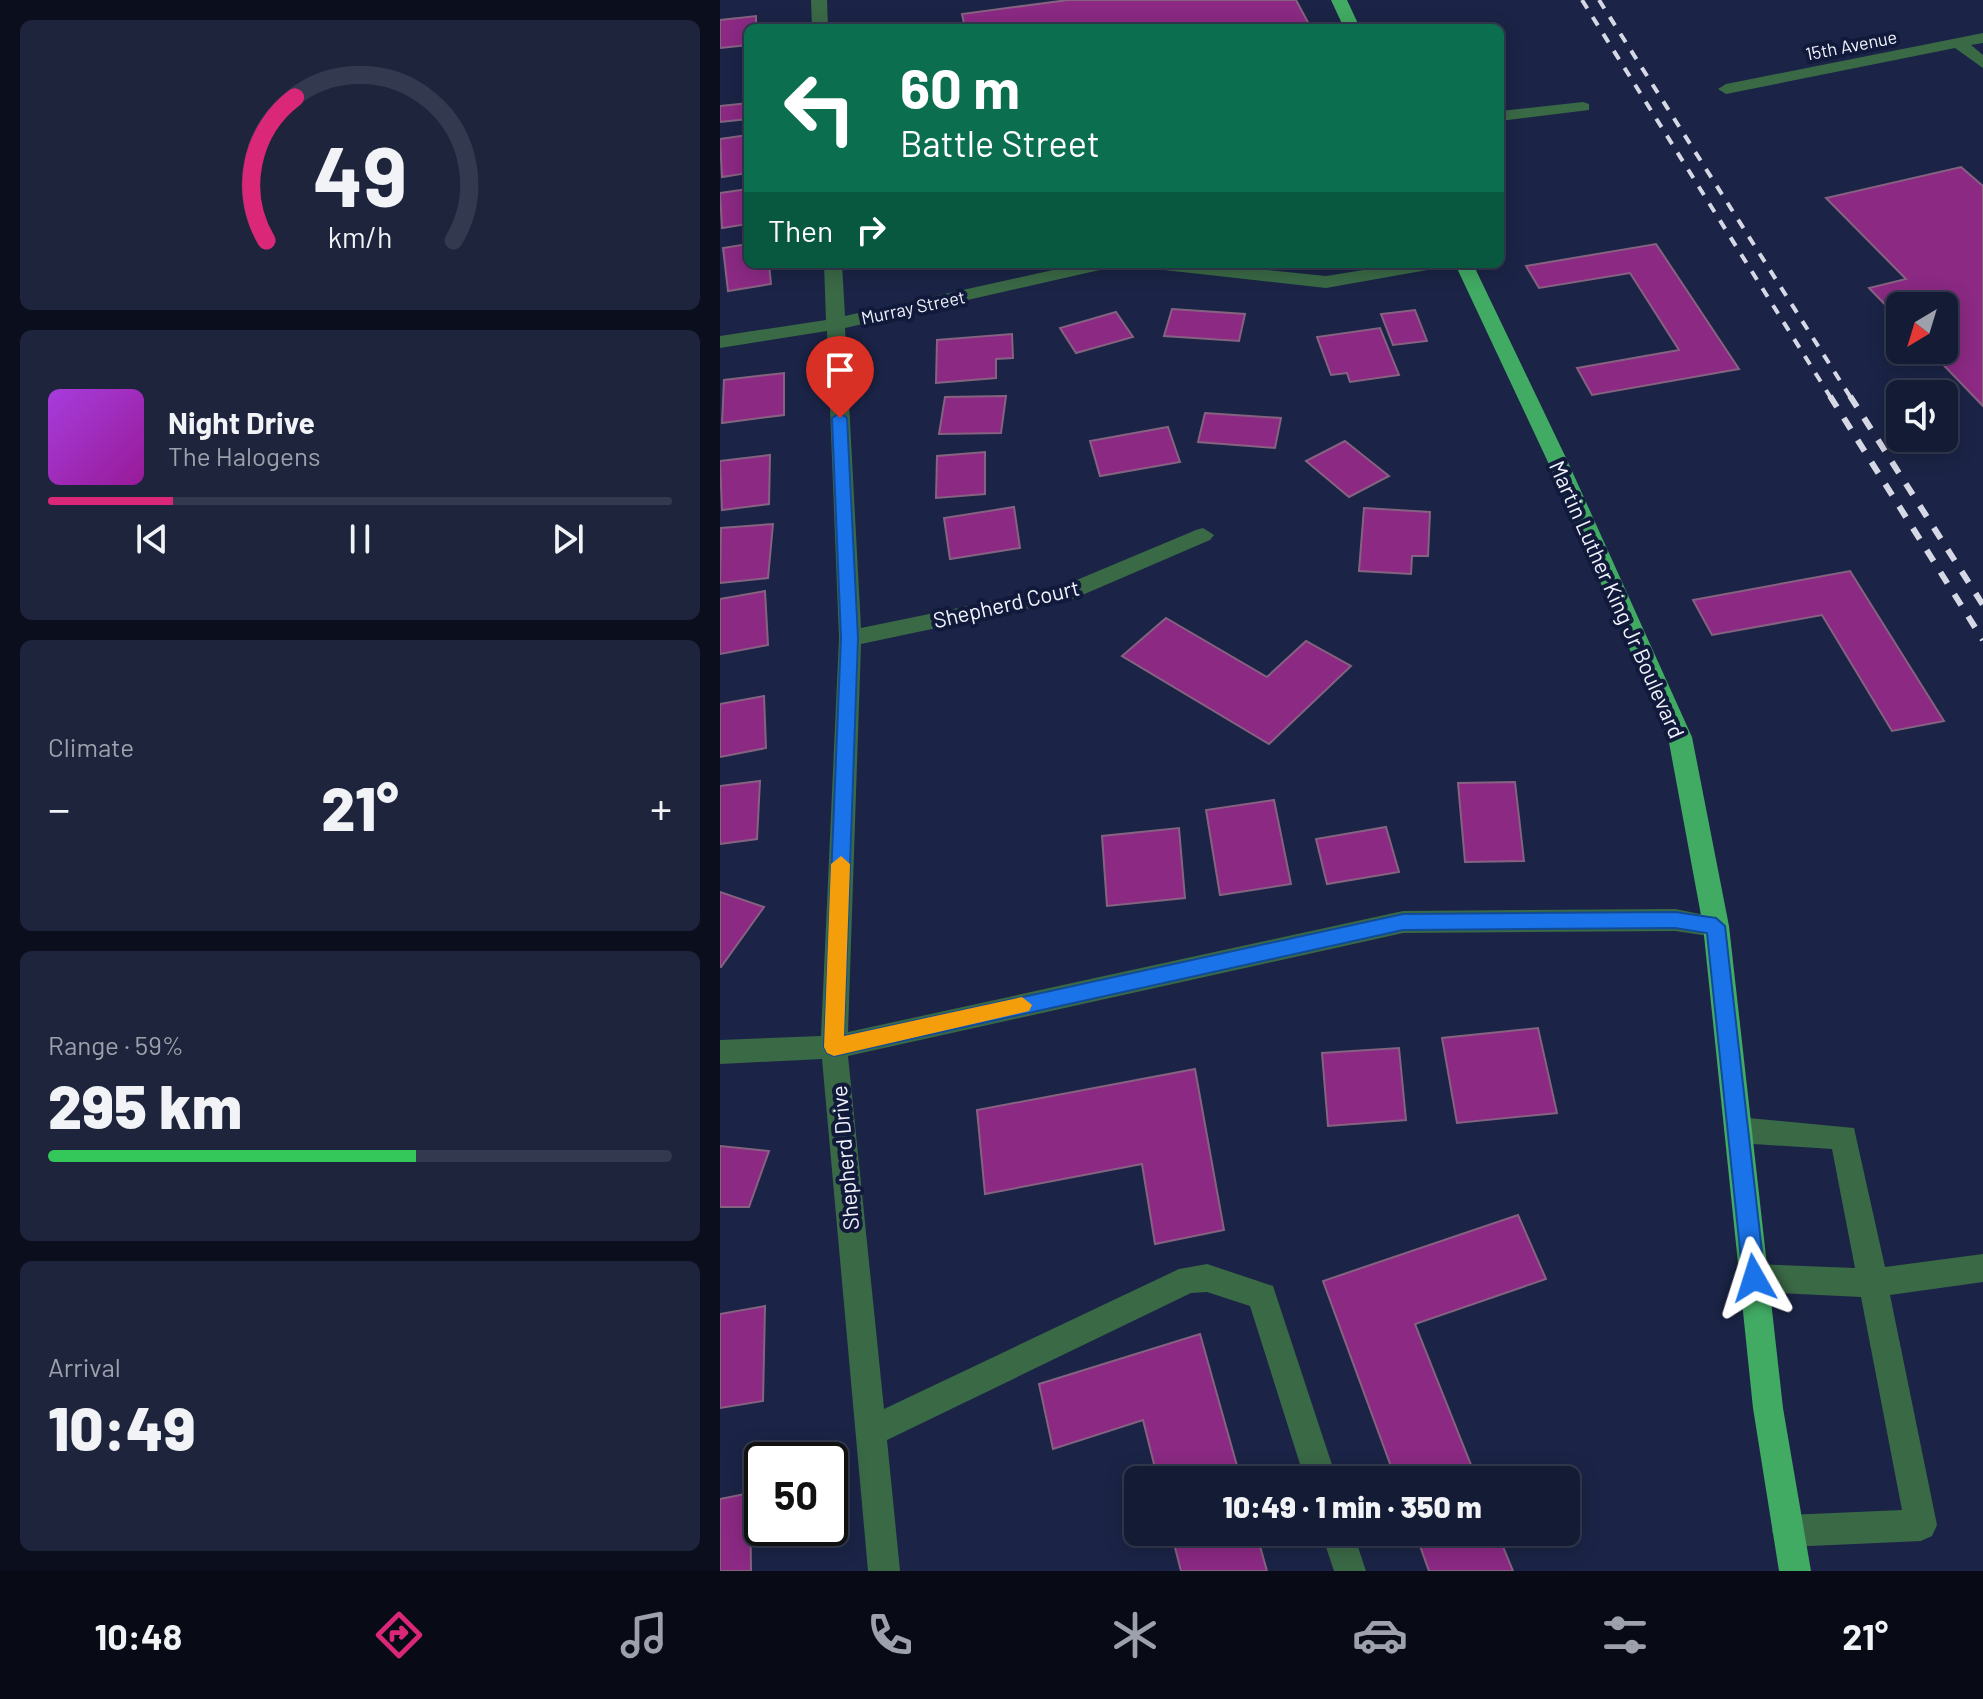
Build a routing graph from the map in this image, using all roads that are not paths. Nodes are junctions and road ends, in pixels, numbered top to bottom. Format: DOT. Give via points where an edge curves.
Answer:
graph roads {
  1 [pos="819,0"];
  2 [pos="1339,0"];
  3 [pos="820,24"];
  4 [pos="1350,24"];
  5 [pos="1983,38"];
  6 [pos="1960,44"];
  7 [pos="1983,63"];
  8 [pos="1726,89"];
  9 [pos="1583,107"];
  10 [pos="1504,116"];
  11 [pos="833,268"];
  12 [pos="1086,268"];
  13 [pos="1193,268"];
  14 [pos="1409,268"];
  15 [pos="1466,268"];
  16 [pos="836,324"];
  17 [pos="720,342"];
  18 [pos="1203,535"];
  19 [pos="850,638"];
  20 [pos="1716,926"];
  21 [pos="834,1047"];
  22 [pos="720,1052"];
  23 [pos="1738,1130"];
  24 [pos="1983,1268"];
  25 [pos="1754,1278"];
  26 [pos="1873,1283"];
  27 [pos="871,1431"];
  28 [pos="1317,1466"];
  29 [pos="1788,1531"];
  30 [pos="1342,1546"];
  31 [pos="884,1571"];
  32 [pos="1350,1571"];
  33 [pos="1795,1571"];
  1 -- 3 [label="street"];
  2 -- 4 [label="main road"];
  5 -- 6 [label="street, 15th Avenue"];
  6 -- 7 [label="street"];
  6 -- 8 [label="street, 15th Avenue"];
  9 -- 10 [label="street"];
  11 -- 16 [label="street, Shepherd Drive"];
  12 -- 16 [label="street, Murray Street"];
  13 -- 14 [label="street" via="1326,282"];
  15 -- 20 [label="main road, Martin Luther King Jr Boulevard" via="1680,737"];
  16 -- 17 [label="street, Murray Street"];
  16 -- 19 [label="street, Shepherd Drive"];
  18 -- 19 [label="street, Shepherd Court" via="1065,594"];
  19 -- 21 [label="street, Shepherd Drive"];
  20 -- 21 [label="street" via="1675,920 1403,922"];
  20 -- 23 [label="main road, Martin Luther King Jr Boulevard"];
  21 -- 22 [label="street"];
  21 -- 27 [label="street, Shepherd Drive"];
  23 -- 25 [label="main road, Martin Luther King Jr Boulevard"];
  23 -- 26 [label="street" via="1844,1137"];
  24 -- 26 [label="street"];
  25 -- 26 [label="street"];
  25 -- 29 [label="main road, Martin Luther King Jr Boulevard"];
  26 -- 29 [label="street" via="1921,1525"];
  27 -- 28 [label="street" via="1189,1279 1207,1278 1262,1296"];
  27 -- 31 [label="street, Shepherd Drive"];
  29 -- 33 [label="main road, Martin Luther King Jr Boulevard"];
  30 -- 32 [label="street"];
}
